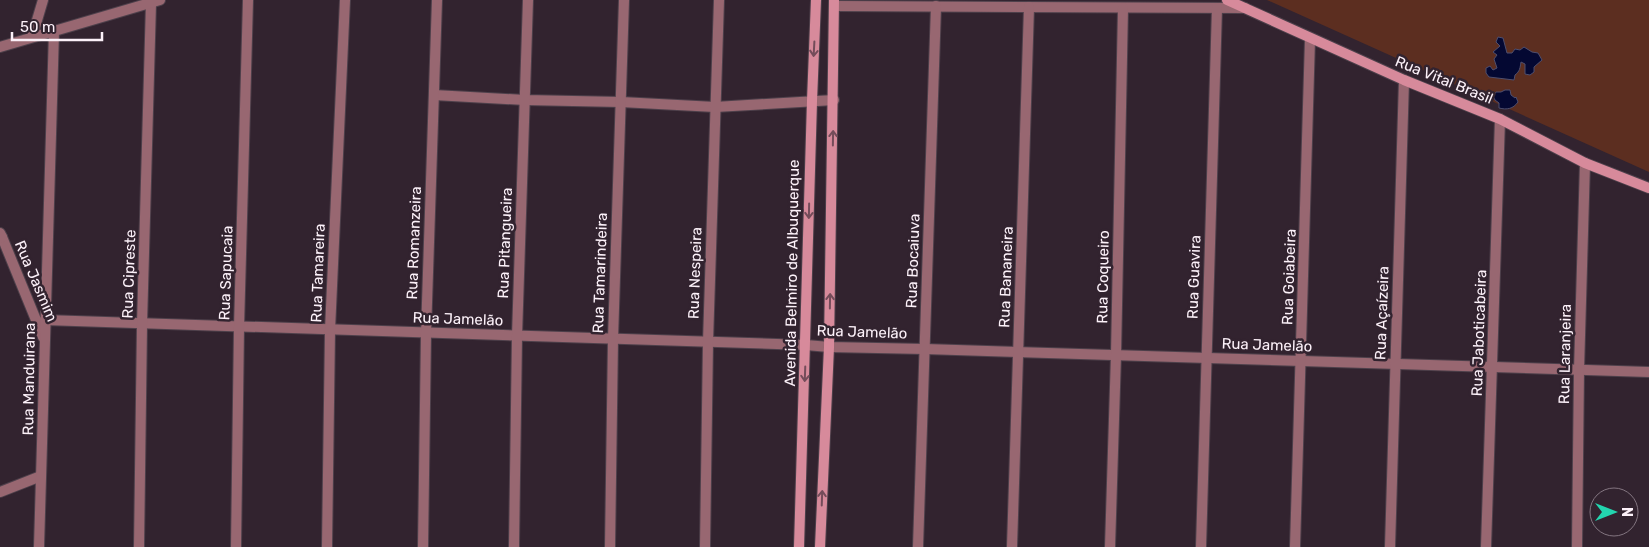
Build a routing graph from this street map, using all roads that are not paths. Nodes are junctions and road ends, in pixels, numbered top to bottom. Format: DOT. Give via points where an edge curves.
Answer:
graph roads {
  1 [pos="43,0"];
  2 [pos="248,0"];
  3 [pos="344,0"];
  4 [pos="437,0"];
  5 [pos="528,0"];
  6 [pos="624,0"];
  7 [pos="719,0"];
  8 [pos="816,0"];
  9 [pos="1227,0"];
  10 [pos="156,1"];
  11 [pos="140,3"];
  12 [pos="834,3"];
  13 [pos="936,6"];
  14 [pos="1029,7"];
  15 [pos="1123,8"];
  16 [pos="1217,8"];
  17 [pos="1246,8"];
  18 [pos="54,31"];
  19 [pos="32,38"];
  20 [pos="1310,39"];
  21 [pos="0,47"];
  22 [pos="1404,80"];
  23 [pos="434,95"];
  24 [pos="525,100"];
  25 [pos="834,100"];
  26 [pos="812,101"];
  27 [pos="621,102"];
  28 [pos="716,107"];
  29 [pos="1500,119"];
  30 [pos="1584,162"];
  31 [pos="1649,188"];
  32 [pos="1,236"];
  33 [pos="45,320"];
  34 [pos="142,324"];
  35 [pos="239,327"];
  36 [pos="330,330"];
  37 [pos="426,332"];
  38 [pos="517,336"];
  39 [pos="613,339"];
  40 [pos="45,340"];
  41 [pos="708,342"];
  42 [pos="806,345"];
  43 [pos="829,347"];
  44 [pos="925,349"];
  45 [pos="1018,352"];
  46 [pos="1116,355"];
  47 [pos="1207,358"];
  48 [pos="1301,361"];
  49 [pos="1396,364"];
  50 [pos="1493,367"];
  51 [pos="1579,370"];
  52 [pos="1649,372"];
  53 [pos="41,476"];
  54 [pos="0,492"];
  55 [pos="40,547"];
  56 [pos="139,547"];
  57 [pos="236,547"];
  58 [pos="327,547"];
  59 [pos="423,547"];
  60 [pos="514,547"];
  61 [pos="610,547"];
  62 [pos="705,547"];
  63 [pos="799,547"];
  64 [pos="820,547"];
  65 [pos="918,547"];
  66 [pos="1012,547"];
  67 [pos="1110,547"];
  68 [pos="1201,547"];
  69 [pos="1295,547"];
  70 [pos="1390,547"];
  71 [pos="1486,547"];
  72 [pos="1576,547"];
  1 -- 19 [label="street"];
  2 -- 35 [label="street, Rua Sapucaia"];
  3 -- 36 [label="street, Rua Tamareira"];
  4 -- 23 [label="street, Rua Romanzeira"];
  5 -- 24 [label="street, Rua Pitangueira"];
  6 -- 27 [label="street, Rua Tamarindeira"];
  7 -- 28 [label="street, Rua Nespeira"];
  8 -- 26 [label="main road, Avenida Belmiro de Albuquerque, one-way"];
  9 -- 17 [label="main road, Rua Vital Brasil"];
  10 -- 11 [label="street"];
  10 -- 34 [label="street, Rua Cipreste"];
  11 -- 18 [label="street"];
  12 -- 13 [label="street"];
  12 -- 25 [label="main road"];
  13 -- 14 [label="street"];
  13 -- 44 [label="street, Rua Bocaiuva"];
  14 -- 15 [label="street"];
  14 -- 45 [label="street, Rua Bananeira"];
  15 -- 16 [label="street"];
  15 -- 46 [label="street, Rua Coqueiro"];
  16 -- 17 [label="street"];
  16 -- 47 [label="street, Rua Guavira"];
  17 -- 20 [label="main road, Rua Vital Brasil"];
  18 -- 19 [label="street"];
  18 -- 33 [label="street, Rua Manduirana"];
  19 -- 21 [label="street"];
  20 -- 22 [label="main road, Rua Vital Brasil"];
  20 -- 48 [label="street, Rua Goiabeira"];
  22 -- 29 [label="main road, Rua Vital Brasil"];
  22 -- 49 [label="street, Rua Açaízeira"];
  23 -- 24 [label="street"];
  23 -- 37 [label="street, Rua Romanzeira"];
  24 -- 27 [label="street"];
  24 -- 38 [label="street, Rua Pitangueira"];
  25 -- 26 [label="street"];
  43 -- 25 [label="main road, one-way"];
  26 -- 28 [label="street"];
  26 -- 42 [label="main road, Avenida Belmiro de Albuquerque, one-way"];
  27 -- 28 [label="street"];
  27 -- 39 [label="street, Rua Tamarindeira"];
  28 -- 41 [label="street, Rua Nespeira"];
  29 -- 30 [label="main road, Rua Vital Brasil"];
  29 -- 50 [label="street, Rua Jaboticabeira"];
  30 -- 31 [label="main road, Rua Vital Brasil"];
  30 -- 51 [label="street, Rua Laranjeira"];
  32 -- 40 [label="street, Rua Jasmim"];
  33 -- 34 [label="street, Rua Jamelão"];
  33 -- 40 [label="street, Rua Manduirana"];
  34 -- 35 [label="street, Rua Jamelão"];
  34 -- 56 [label="street, Rua Cipreste"];
  35 -- 36 [label="street, Rua Jamelão"];
  35 -- 57 [label="street, Rua Sapucaia"];
  36 -- 37 [label="street, Rua Jamelão"];
  36 -- 58 [label="street, Rua Tamareira"];
  37 -- 38 [label="street, Rua Jamelão"];
  37 -- 59 [label="street, Rua Romanzeira"];
  38 -- 39 [label="street, Rua Jamelão"];
  38 -- 60 [label="street, Rua Pitangueira"];
  39 -- 41 [label="street, Rua Jamelão"];
  39 -- 61 [label="street, Rua Tamarindeira"];
  40 -- 53 [label="street, Rua Manduirana"];
  41 -- 42 [label="street, Rua Jamelão"];
  41 -- 62 [label="street, Rua Nespeira"];
  42 -- 43 [label="street, Rua Jamelão"];
  42 -- 63 [label="main road, Avenida Belmiro de Albuquerque, one-way"];
  43 -- 44 [label="street, Rua Jamelão"];
  64 -- 43 [label="main road, one-way"];
  44 -- 45 [label="street, Rua Jamelão"];
  44 -- 65 [label="street, Rua Bocaiuva"];
  45 -- 46 [label="street, Rua Jamelão"];
  45 -- 66 [label="street, Rua Bananeira"];
  46 -- 47 [label="street, Rua Jamelão"];
  46 -- 67 [label="street, Rua Coqueiro"];
  47 -- 48 [label="street, Rua Jamelão"];
  47 -- 68 [label="street, Rua Guavira"];
  48 -- 49 [label="street, Rua Jamelão"];
  48 -- 69 [label="street, Rua Goiabeira"];
  49 -- 50 [label="street, Rua Jamelão"];
  49 -- 70 [label="street, Rua Açaízeira"];
  50 -- 51 [label="street, Rua Jamelão"];
  50 -- 71 [label="street, Rua Jaboticabeira"];
  51 -- 52 [label="street, Rua Jamelão"];
  51 -- 72 [label="street, Rua Laranjeira"];
  53 -- 54 [label="street"];
  53 -- 55 [label="street, Rua Manduirana"];
}
